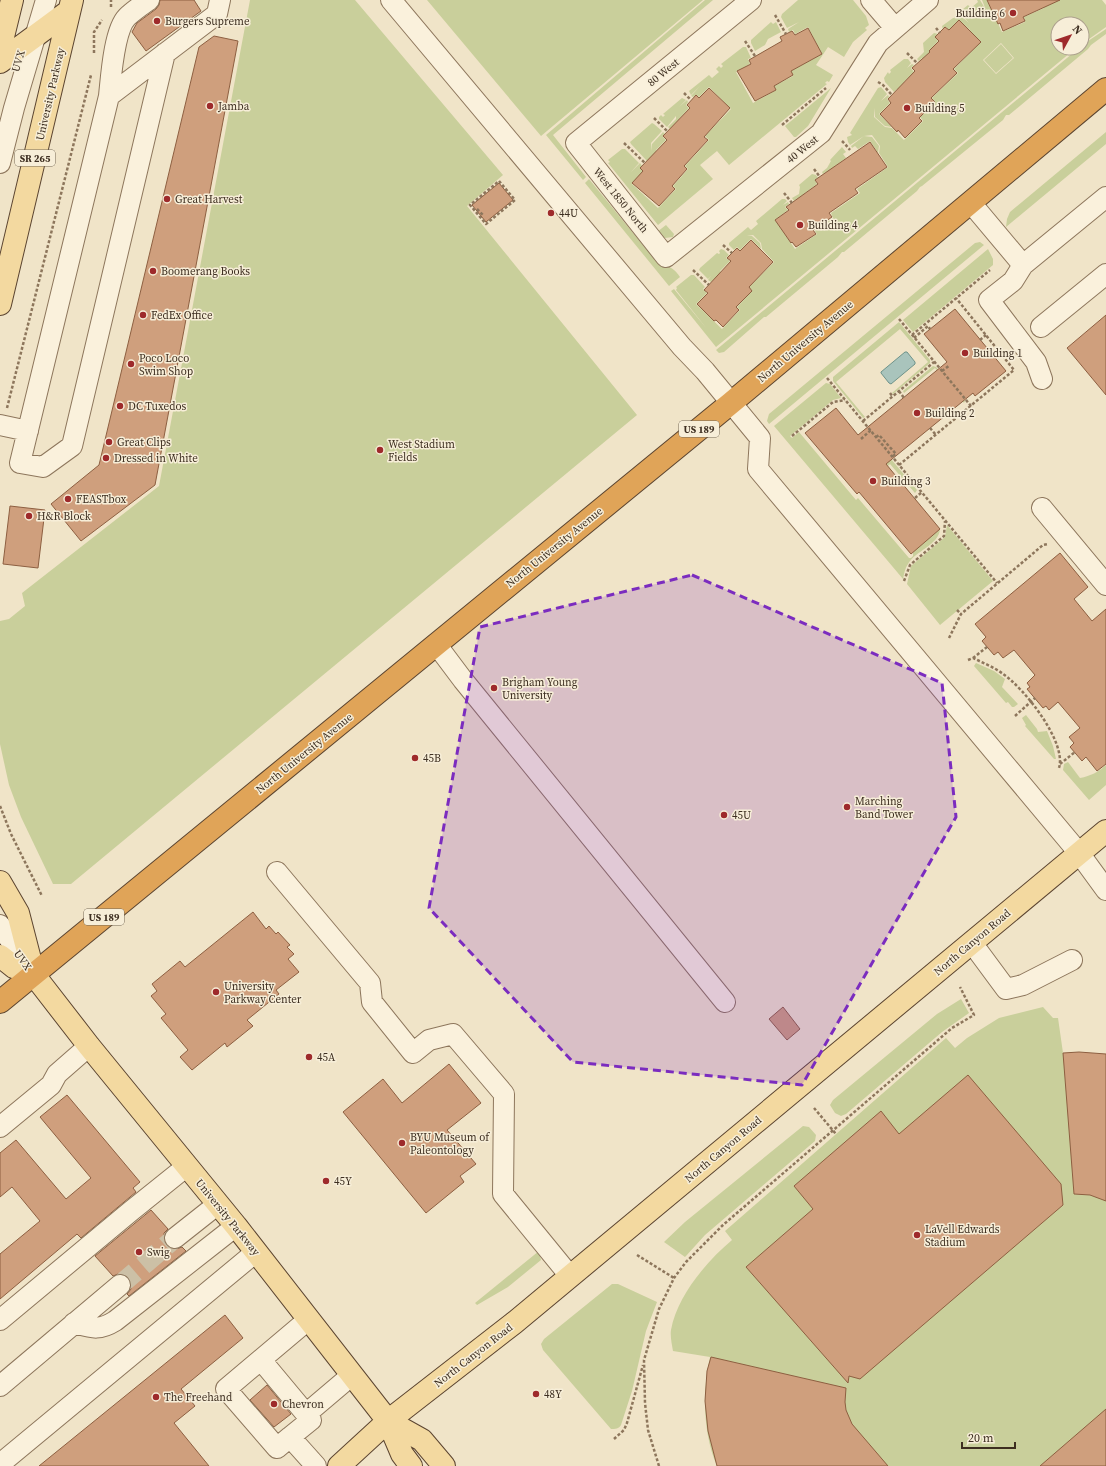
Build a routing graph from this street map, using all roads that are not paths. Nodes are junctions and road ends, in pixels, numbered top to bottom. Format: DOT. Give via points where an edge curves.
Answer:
graph roads {
  1 [pos="12,0"];
  2 [pos="35,0"];
  3 [pos="46,0"];
  4 [pos="149,0"];
  5 [pos="220,0"];
  6 [pos="391,0"];
  7 [pos="751,0"];
  8 [pos="871,0"];
  9 [pos="928,0"];
  10 [pos="76,4"];
  11 [pos="895,28"];
  12 [pos="29,41"];
  13 [pos="0,49"];
  14 [pos="165,53"];
  15 [pos="0,62"];
  16 [pos="1106,89"];
  17 [pos="109,96"];
  18 [pos="0,122"];
  19 [pos="576,144"];
  20 [pos="0,163"];
  21 [pos="1106,197"];
  22 [pos="971,203"];
  23 [pos="666,257"];
  24 [pos="1023,265"];
  25 [pos="1106,274"];
  26 [pos="0,304"];
  27 [pos="1042,327"];
  28 [pos="1042,379"];
  29 [pos="731,403"];
  30 [pos="3,418"];
  31 [pos="28,431"];
  32 [pos="1042,508"];
  33 [pos="1106,585"];
  34 [pos="436,644"];
  35 [pos="1106,831"];
  36 [pos="1079,853"];
  37 [pos="277,872"];
  38 [pos="0,882"];
  39 [pos="1106,890"];
  40 [pos="0,924"];
  41 [pos="972,942"];
  42 [pos="0,956"];
  43 [pos="1072,960"];
  44 [pos="34,975"];
  45 [pos="0,1002"];
  46 [pos="725,1002"];
  47 [pos="89,1046"];
  48 [pos="0,1127"];
  49 [pos="188,1166"];
  50 [pos="218,1204"];
  51 [pos="236,1226"];
  52 [pos="175,1238"];
  53 [pos="256,1252"];
  54 [pos="570,1276"];
  55 [pos="120,1285"];
  56 [pos="309,1319"];
  57 [pos="0,1320"];
  58 [pos="74,1323"];
  59 [pos="260,1360"];
  60 [pos="352,1375"];
  61 [pos="0,1386"];
  62 [pos="306,1414"];
  63 [pos="388,1421"];
  64 [pos="290,1437"];
  65 [pos="0,1464"];
  66 [pos="316,1466"];
  67 [pos="339,1466"];
  68 [pos="411,1466"];
  69 [pos="444,1466"];
  1 -- 13 [label="main road"];
  2 -- 12 [label="street, UVX"];
  3 -- 12 [label="street"];
  4 -- 17 [label="street" via="122,23"];
  5 -- 14 [label="street" via="217,14"];
  6 -- 29 [label="street"];
  7 -- 19 [label="street, 80 West"];
  8 -- 11 [label="street"];
  9 -- 11 [label="street, 40 West"];
  10 -- 12 [label="main road"];
  10 -- 26 [label="main road, University Parkway / SR 265"];
  11 -- 23 [label="street, 40 West" via="878,43 822,133"];
  12 -- 15 [label="main road"];
  12 -- 18 [label="street, UVX"];
  12 -- 20 [label="street"];
  14 -- 17 [label="street"];
  14 -- 31 [label="street" via="72,446 43,467 20,462"];
  16 -- 22 [label="highway, North University Avenue / US 189"];
  17 -- 31 [label="street"];
  19 -- 23 [label="street, West 1850 North"];
  21 -- 24 [label="street"];
  22 -- 24 [label="street"];
  22 -- 29 [label="highway, North University Avenue / US 189"];
  24 -- 28 [label="street" via="1013,281 989,300 1036,362"];
  25 -- 27 [label="street"];
  29 -- 34 [label="highway, North University Avenue / US 189"];
  29 -- 36 [label="street" via="760,438 758,469"];
  30 -- 31 [label="street"];
  32 -- 33 [label="street"];
  34 -- 44 [label="highway, North University Avenue / US 189"];
  34 -- 46 [label="street"];
  35 -- 36 [label="main road, North Canyon Road"];
  36 -- 39 [label="street"];
  36 -- 41 [label="main road, North Canyon Road"];
  37 -- 54 [label="street" via="370,983 372,1002 413,1053 429,1040 453,1034 504,1094 503,1194"];
  38 -- 44 [label="main road, University Parkway" via="18,914"];
  40 -- 44 [label="street, UVX"];
  41 -- 43 [label="street" via="1006,989 1023,985"];
  41 -- 54 [label="main road, North Canyon Road"];
  42 -- 44 [label="main road" via="14,967"];
  44 -- 45 [label="highway, North University Avenue / US 189"];
  44 -- 47 [label="main road, University Parkway"];
  47 -- 48 [label="street" via="57,1074 51,1085"];
  47 -- 49 [label="main road, University Parkway"];
  49 -- 50 [label="main road, University Parkway"];
  49 -- 57 [label="street"];
  50 -- 51 [label="main road, University Parkway"];
  50 -- 52 [label="street"];
  51 -- 53 [label="main road, University Parkway"];
  51 -- 58 [label="street" via="105,1327 91,1328"];
  53 -- 56 [label="main road, University Parkway"];
  53 -- 65 [label="street"];
  54 -- 63 [label="main road, North Canyon Road"];
  55 -- 58 [label="street"];
  56 -- 59 [label="street"];
  56 -- 60 [label="main road, University Parkway"];
  58 -- 61 [label="street"];
  59 -- 62 [label="street"];
  59 -- 64 [label="street" via="226,1389 277,1448"];
  60 -- 62 [label="street"];
  60 -- 63 [label="main road, University Parkway"];
  62 -- 64 [label="street" via="311,1420"];
  63 -- 67 [label="main road, North Canyon Road"];
  63 -- 68 [label="main road, University Parkway" via="402,1454"];
  63 -- 69 [label="main road" via="422,1440"];
  64 -- 66 [label="street"];
}
